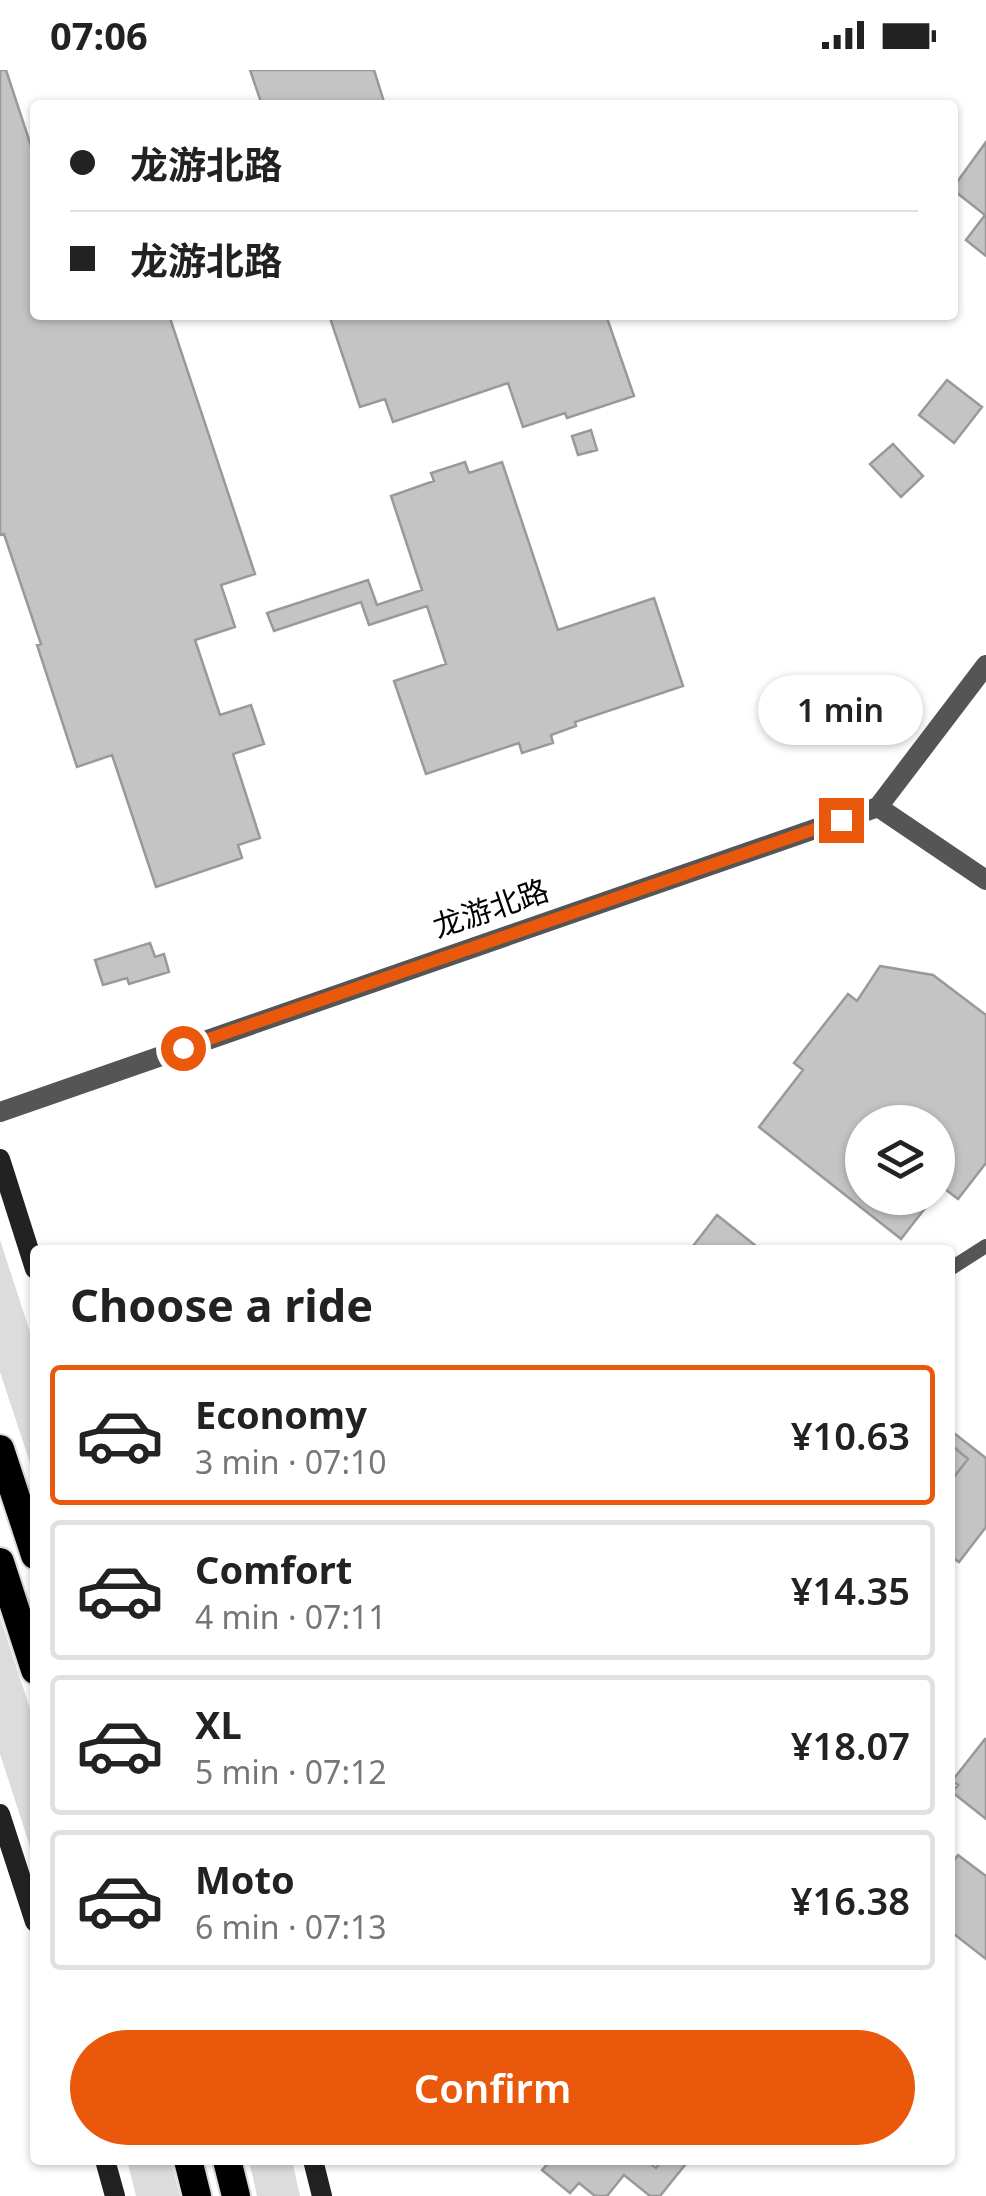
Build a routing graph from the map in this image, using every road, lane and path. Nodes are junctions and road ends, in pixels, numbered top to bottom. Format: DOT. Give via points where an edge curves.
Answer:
graph roads {
  1 [pos="986,665"];
  2 [pos="878,807"];
  3 [pos="986,880"];
  4 [pos="0,1112"];
  5 [pos="0,1159"];
  6 [pos="986,1246"];
  7 [pos="30,1253"];
  8 [pos="955,1266"];
  9 [pos="0,1449"];
  10 [pos="30,1540"];
  11 [pos="0,1562"];
  12 [pos="30,1655"];
  13 [pos="0,1814"];
  14 [pos="30,1907"];
  15 [pos="106,2165"];
  16 [pos="189,2165"];
  17 [pos="227,2165"];
  18 [pos="315,2165"];
  19 [pos="115,2196"];
  20 [pos="196,2196"];
  21 [pos="236,2196"];
  22 [pos="322,2196"];
  1 -- 2 [label="street"];
  2 -- 3 [label="street"];
  2 -- 4 [label="street, 龙游北路"];
  5 -- 7 [label="main road"];
  6 -- 8 [label="lane"];
  9 -- 10 [label="highway"];
  11 -- 12 [label="highway"];
  13 -- 14 [label="main road"];
  15 -- 19 [label="main road"];
  16 -- 20 [label="highway"];
  17 -- 21 [label="highway"];
  18 -- 22 [label="main road"];
}
